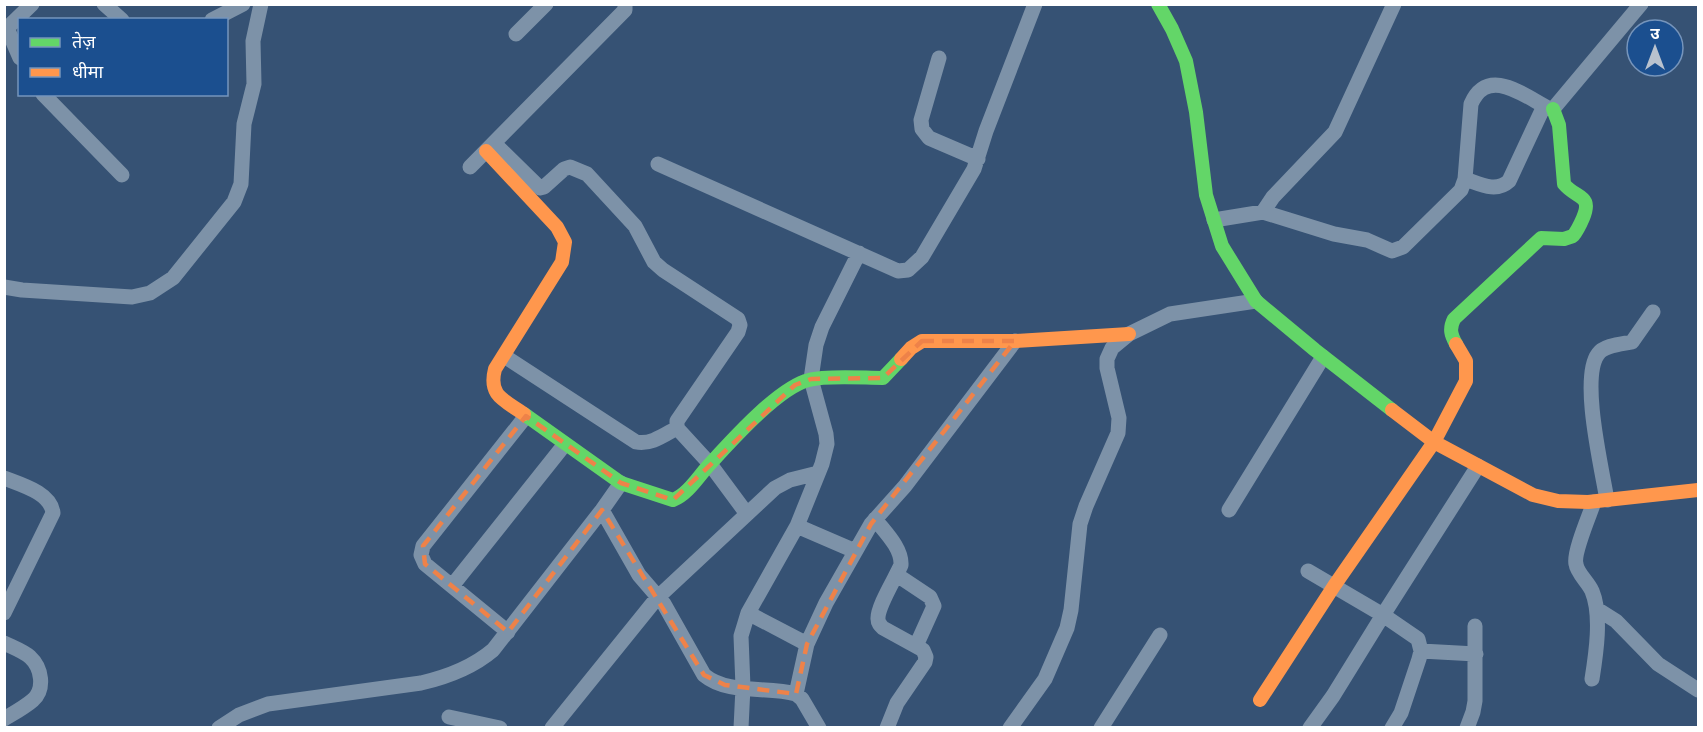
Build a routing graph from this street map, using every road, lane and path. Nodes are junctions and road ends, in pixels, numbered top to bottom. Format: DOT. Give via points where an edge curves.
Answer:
graph roads {
  1 [pos="32,4"];
  2 [pos="104,4"];
  3 [pos="261,4"];
  4 [pos="546,4"];
  5 [pos="626,4"];
  6 [pos="1035,4"];
  7 [pos="1158,4"];
  8 [pos="1394,4"];
  9 [pos="1641,4"];
  10 [pos="235,6"];
  11 [pos="120,18"];
  12 [pos="215,18"];
  13 [pos="6,30"];
  14 [pos="516,34"];
  15 [pos="18,54"];
  16 [pos="939,58"];
  17 [pos="45,96"];
  18 [pos="1549,108"];
  19 [pos="490,147"];
  20 [pos="978,159"];
  21 [pos="658,164"];
  22 [pos="470,167"];
  23 [pos="122,176"];
  24 [pos="1465,179"];
  25 [pos="1263,212"];
  26 [pos="1214,220"];
  27 [pos="858,253"];
  28 [pos="4,287"];
  29 [pos="1256,301"];
  30 [pos="1653,312"];
  31 [pos="1129,334"];
  32 [pos="1015,341"];
  33 [pos="504,356"];
  34 [pos="1323,357"];
  35 [pos="811,379"];
  36 [pos="526,416"];
  37 [pos="677,428"];
  38 [pos="1434,442"];
  39 [pos="564,444"];
  40 [pos="710,464"];
  41 [pos="1478,466"];
  42 [pos="818,473"];
  43 [pos="5,480"];
  44 [pos="621,483"];
  45 [pos="1698,490"];
  46 [pos="1601,501"];
  47 [pos="603,510"];
  48 [pos="1229,510"];
  49 [pos="747,514"];
  50 [pos="875,519"];
  51 [pos="797,526"];
  52 [pos="855,551"];
  53 [pos="1308,571"];
  54 [pos="897,575"];
  55 [pos="452,586"];
  56 [pos="1334,586"];
  57 [pos="657,598"];
  58 [pos="1597,609"];
  59 [pos="4,613"];
  60 [pos="748,613"];
  61 [pos="1383,615"];
  62 [pos="1475,626"];
  63 [pos="508,632"];
  64 [pos="1160,635"];
  65 [pos="4,643"];
  66 [pos="807,644"];
  67 [pos="916,646"];
  68 [pos="1420,651"];
  69 [pos="1476,654"];
  70 [pos="1592,679"];
  71 [pos="743,687"];
  72 [pos="1698,690"];
  73 [pos="796,694"];
  74 [pos="1260,700"];
  75 [pos="449,717"];
  76 [pos="4,719"];
  77 [pos="219,728"];
  78 [pos="500,728"];
  79 [pos="552,728"];
  80 [pos="741,728"];
  81 [pos="819,728"];
  82 [pos="888,728"];
  83 [pos="1010,728"];
  84 [pos="1101,728"];
  85 [pos="1310,728"];
  86 [pos="1392,728"];
  87 [pos="1467,728"];
  1 -- 13 [label="street"];
  2 -- 11 [label="street"];
  3 -- 28 [label="street" via="253,41 254,84 244,124 241,184 234,202 173,278 150,293 132,297"];
  4 -- 14 [label="street"];
  5 -- 19 [label="street" via="625,10"];
  6 -- 20 [label="street"];
  7 -- 26 [label="street" via="1186,61 1206,195"];
  8 -- 25 [label="street" via="1335,132"];
  9 -- 18 [label="street"];
  10 -- 12 [label="street"];
  13 -- 15 [label="street"];
  16 -- 20 [label="street" via="921,120 922,129 929,138"];
  17 -- 23 [label="street"];
  18 -- 24 [label="street" via="1503,187"];
  18 -- 24 [label="street" via="1511,88 1483,87 1470,104"];
  18 -- 38 [label="street" via="1559,125 1564,184 1587,207 1577,234 1570,239 1541,238 1454,319 1451,334 1466,361 1466,381"];
  19 -- 22 [label="street"];
  19 -- 33 [label="street" via="557,227 565,251 553,278"];
  19 -- 37 [label="street" via="540,188 570,167 587,174 635,226 654,262 738,319 738,332 677,421"];
  20 -- 27 [label="street" via="922,257 908,270 898,271"];
  21 -- 27 [label="street"];
  24 -- 25 [label="street" via="1455,198 1403,247 1392,251 1367,240"];
  25 -- 26 [label="street"];
  26 -- 29 [label="street" via="1222,246"];
  27 -- 35 [label="street" via="822,327"];
  29 -- 31 [label="street" via="1170,314"];
  29 -- 34 [label="street"];
  30 -- 46 [label="street" via="1632,342 1604,349 1595,360 1590,388"];
  31 -- 32 [label="street"];
  31 -- 83 [label="street" via="1112,348 1107,359 1119,418 1118,433 1080,524 1067,628 1045,679"];
  32 -- 35 [label="street" via="922,341 882,378"];
  32 -- 50 [label="street" via="905,486"];
  33 -- 36 [label="street" via="495,369 492,389"];
  33 -- 37 [label="street" via="636,442 652,441"];
  34 -- 38 [label="street"];
  34 -- 48 [label="street"];
  35 -- 40 [label="street" via="778,396"];
  35 -- 42 [label="street" via="827,444"];
  36 -- 39 [label="street"];
  36 -- 55 [label="street" via="423,546 425,564"];
  37 -- 40 [label="street"];
  38 -- 41 [label="street"];
  38 -- 56 [label="street"];
  39 -- 44 [label="street"];
  39 -- 55 [label="street"];
  40 -- 44 [label="street" via="681,497 673,500"];
  40 -- 49 [label="street"];
  41 -- 46 [label="street" via="1533,495 1558,501"];
  41 -- 61 [label="street"];
  42 -- 49 [label="street" via="782,483"];
  42 -- 51 [label="street"];
  43 -- 59 [label="street" via="47,498 53,513"];
  44 -- 47 [label="street"];
  45 -- 46 [label="street"];
  46 -- 58 [label="street" via="1575,564 1592,591"];
  47 -- 57 [label="street" via="639,575"];
  47 -- 63 [label="street"];
  49 -- 57 [label="street"];
  50 -- 52 [label="street"];
  50 -- 54 [label="street" via="902,559"];
  51 -- 52 [label="street"];
  51 -- 60 [label="street"];
  52 -- 66 [label="street"];
  53 -- 56 [label="street"];
  54 -- 67 [label="street" via="934,602"];
  54 -- 67 [label="street" via="878,618 883,628"];
  55 -- 63 [label="street"];
  56 -- 61 [label="street"];
  56 -- 74 [label="street"];
  57 -- 71 [label="street" via="667,608 704,675 725,686"];
  57 -- 79 [label="street"];
  58 -- 70 [label="street"];
  58 -- 72 [label="street" via="1616,621 1658,664"];
  60 -- 66 [label="street"];
  60 -- 71 [label="street" via="741,636"];
  61 -- 68 [label="street" via="1418,639"];
  61 -- 85 [label="street"];
  62 -- 69 [label="street"];
  63 -- 77 [label="street" via="479,662 437,679 268,704"];
  64 -- 84 [label="street"];
  65 -- 76 [label="street" via="29,657 37,667 41,688 34,699"];
  66 -- 73 [label="street"];
  67 -- 82 [label="street" via="923,650 925,662 897,703"];
  68 -- 69 [label="street"];
  68 -- 86 [label="street" via="1401,713"];
  69 -- 87 [label="street" via="1475,700"];
  71 -- 73 [label="street"];
  71 -- 80 [label="street"];
  73 -- 81 [label="street"];
  75 -- 78 [label="street"];
}
